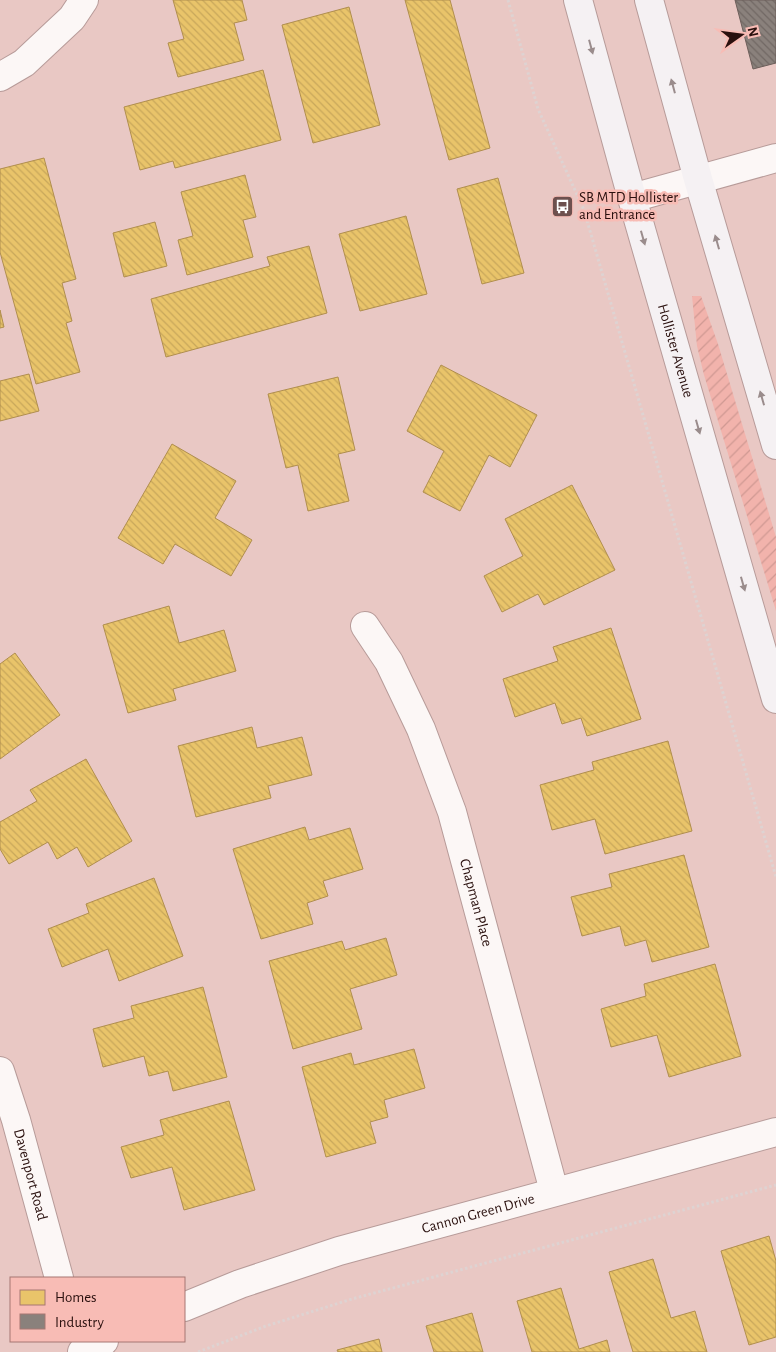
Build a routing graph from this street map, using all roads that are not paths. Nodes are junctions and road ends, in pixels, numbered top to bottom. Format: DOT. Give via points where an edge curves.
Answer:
graph roads {
  1 [pos="84,0"];
  2 [pos="578,0"];
  3 [pos="649,0"];
  4 [pos="0,76"];
  5 [pos="776,158"];
  6 [pos="698,179"];
  7 [pos="632,198"];
  8 [pos="776,445"];
  9 [pos="365,626"];
  10 [pos="776,699"];
  11 [pos="0,1071"];
  12 [pos="776,1132"];
  13 [pos="554,1191"];
  14 [pos="59,1277"];
  15 [pos="185,1306"];
  16 [pos="102,1342"];
  17 [pos="82,1352"];
  1 -- 4 [label="street" via="72,18 24,63"];
  2 -- 7 [label="main road, Hollister Avenue, one-way"];
  6 -- 3 [label="main road, one-way"];
  5 -- 6 [label="street"];
  6 -- 7 [label="street"];
  8 -- 6 [label="main road, one-way"];
  7 -- 10 [label="main road, Hollister Avenue, one-way"];
  9 -- 13 [label="street, Chapman Place" via="389,662 421,729 452,812"];
  11 -- 14 [label="street, Davenport Road"];
  12 -- 13 [label="street, Cannon Green Drive"];
  13 -- 15 [label="street, Cannon Green Drive" via="339,1251"];
  16 -- 17 [label="street"];
}
